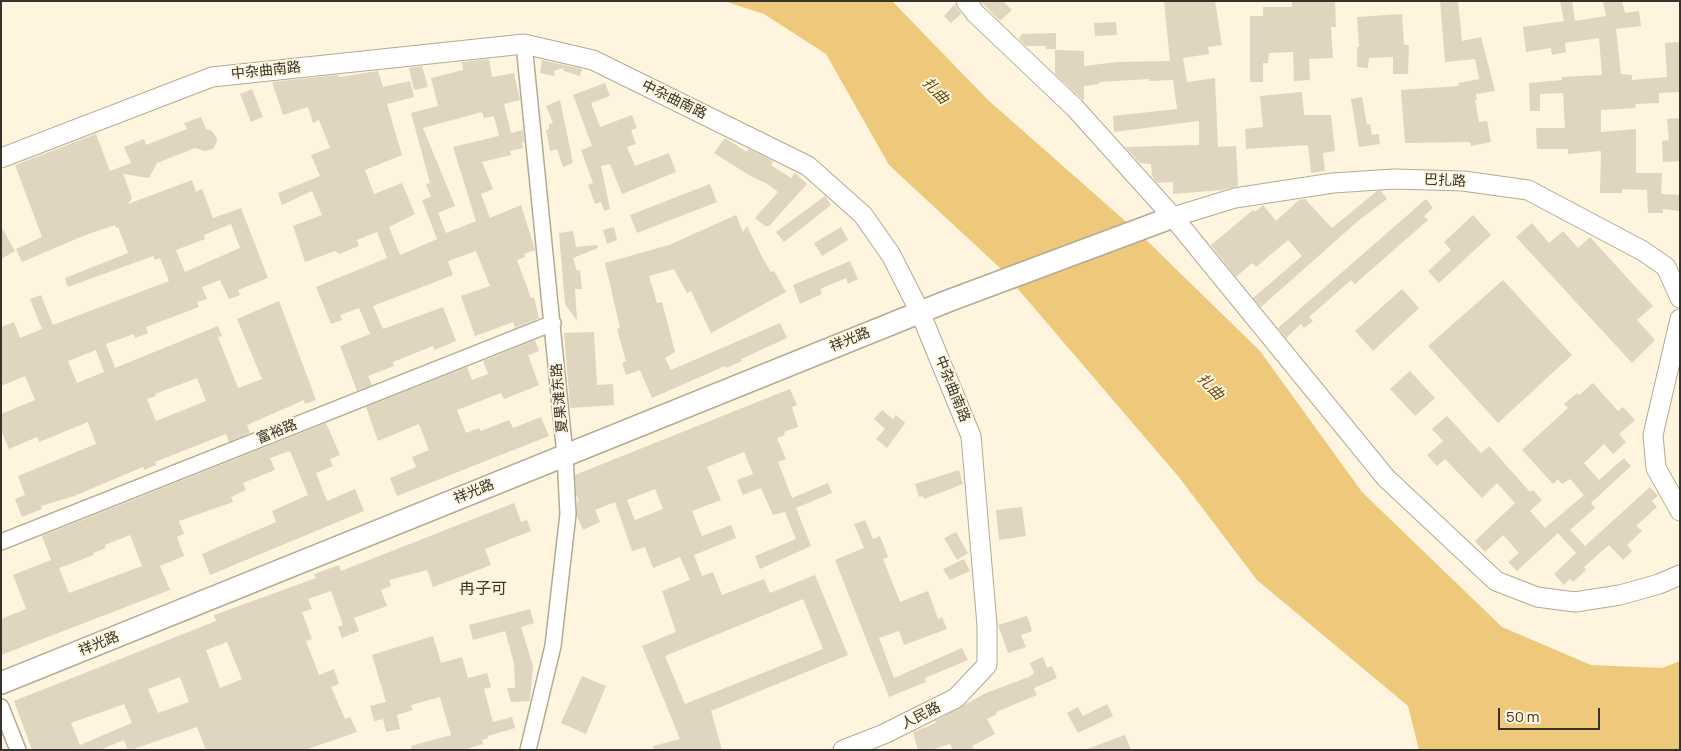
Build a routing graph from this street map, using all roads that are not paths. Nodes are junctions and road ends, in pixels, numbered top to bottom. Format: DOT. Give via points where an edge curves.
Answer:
graph roads {
  1 [pos="966,1"];
  2 [pos="524,44"];
  3 [pos="1,158"];
  4 [pos="1173,217"];
  5 [pos="1680,298"];
  6 [pos="920,312"];
  7 [pos="1680,319"];
  8 [pos="553,322"];
  9 [pos="566,455"];
  10 [pos="1680,511"];
  11 [pos="1,542"];
  12 [pos="1680,574"];
  13 [pos="987,665"];
  14 [pos="1,683"];
  15 [pos="1,706"];
  16 [pos="18,750"];
  17 [pos="528,750"];
  18 [pos="843,750"];
  1 -- 4 [label="street" via="975,14 1075,108"];
  2 -- 3 [label="street, 中杂曲南路" via="212,77"];
  2 -- 6 [label="street, 中杂曲南路" via="593,60 808,166 863,215 891,255"];
  2 -- 8 [label="street, 夏果滩东路"];
  4 -- 5 [label="street, 巴扎路" via="1235,198 1350,182 1394,179 1463,181 1528,190 1643,251 1666,267"];
  4 -- 6 [label="main road, 祥光路"];
  4 -- 12 [label="street" via="1386,478 1496,581 1537,597 1574,602 1620,595 1659,584"];
  6 -- 9 [label="main road, 祥光路"];
  6 -- 13 [label="street, 中杂曲南路" via="971,436 987,625"];
  7 -- 10 [label="street" via="1653,434 1656,468"];
  8 -- 9 [label="street, 夏果滩东路"];
  8 -- 11 [label="street, 富裕路"];
  9 -- 14 [label="main road, 祥光路"];
  9 -- 17 [label="street, 夏果滩东路" via="568,514 553,646"];
  13 -- 18 [label="street, 人民路" via="956,698 884,734"];
  15 -- 16 [label="street"];
}
